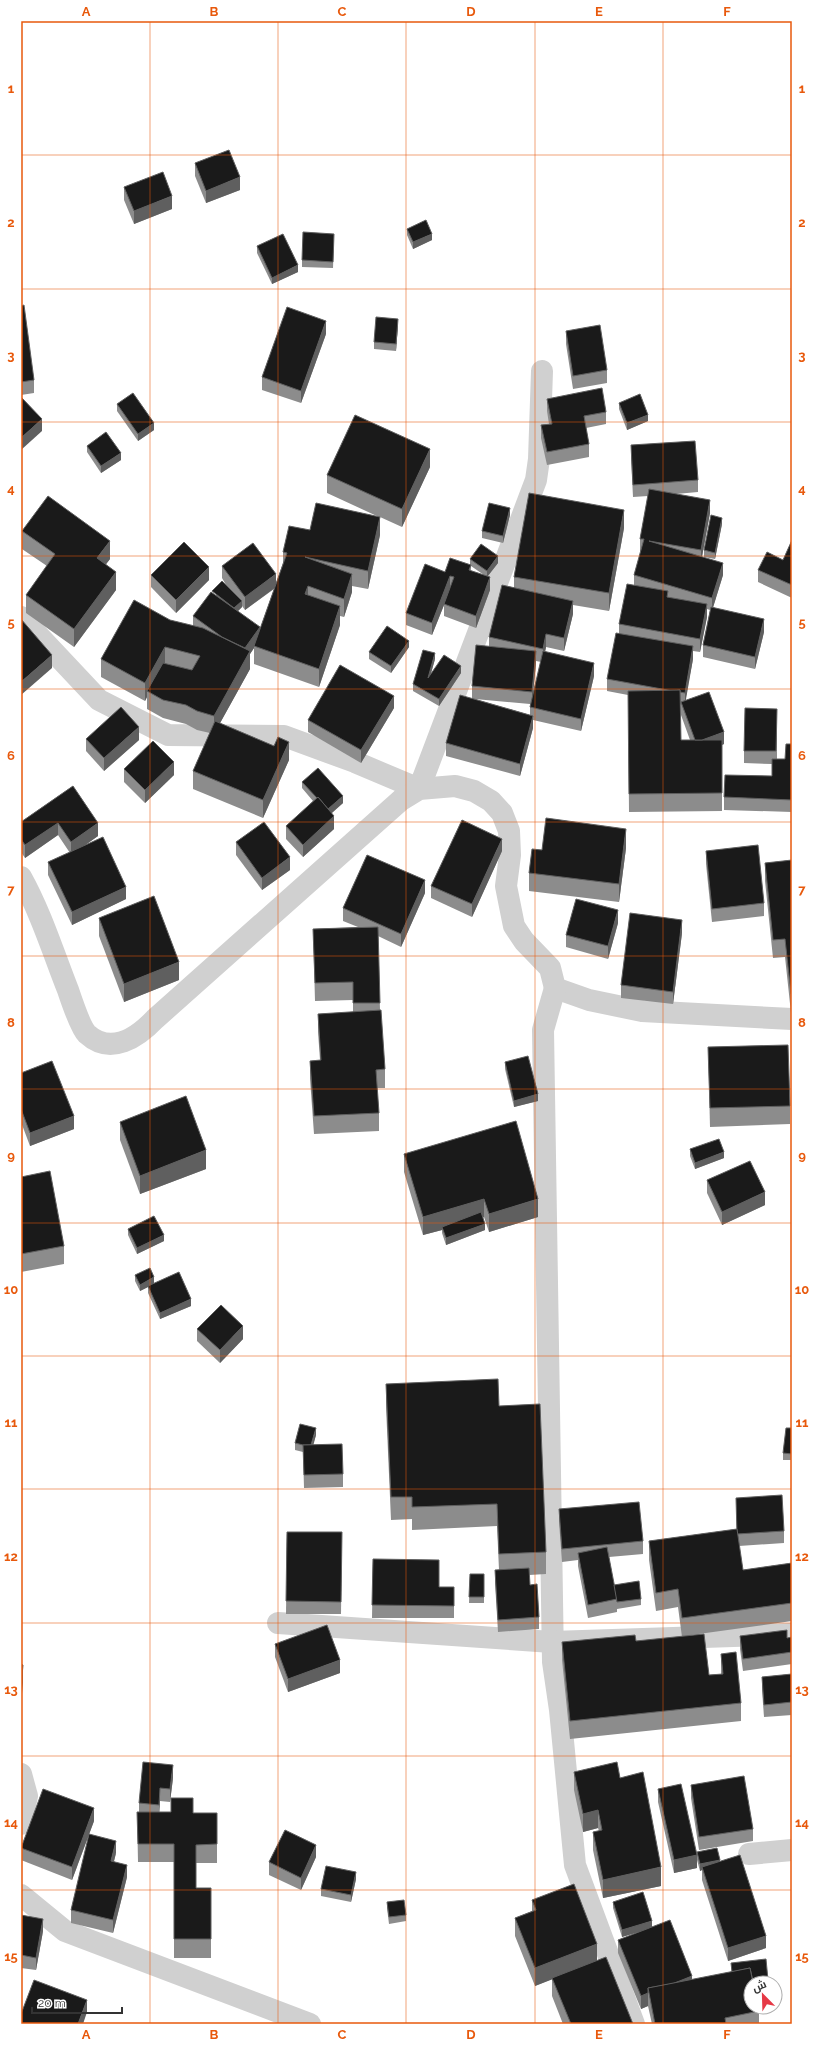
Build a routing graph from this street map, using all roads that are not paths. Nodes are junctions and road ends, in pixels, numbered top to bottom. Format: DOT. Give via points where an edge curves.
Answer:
graph roads {
  1 [pos="542,371"];
  2 [pos="21,617"];
  3 [pos="419,789"];
  4 [pos="21,877"];
  5 [pos="27,908"];
  6 [pos="555,988"];
  7 [pos="792,1019"];
  8 [pos="278,1623"];
  9 [pos="792,1634"];
  10 [pos="552,1642"];
  11 [pos="21,1774"];
  12 [pos="21,1824"];
  13 [pos="792,1850"];
  14 [pos="749,1854"];
  15 [pos="21,1895"];
  16 [pos="310,2024"];
  17 [pos="634,2024"];
  1 -- 3 [label="street" via="536,480"];
  2 -- 3 [label="street" via="100,700 168,736 284,736"];
  3 -- 5 [label="street" via="401,800 143,1032 127,1042 100,1042 87,1034 73,1005 42,921"];
  3 -- 6 [label="street" via="455,786 474,791 491,801 502,813 509,831 510,855 506,886 514,926 528,946 550,968"];
  4 -- 5 [label="street"];
  6 -- 7 [label="street" via="588,1000 642,1011"];
  6 -- 10 [label="street" via="543,1030"];
  8 -- 10 [label="street"];
  9 -- 10 [label="street"];
  10 -- 17 [label="street" via="574,1865"];
  11 -- 12 [label="street" via="27,1796"];
  13 -- 14 [label="street"];
  15 -- 16 [label="street" via="65,1931"];
}
